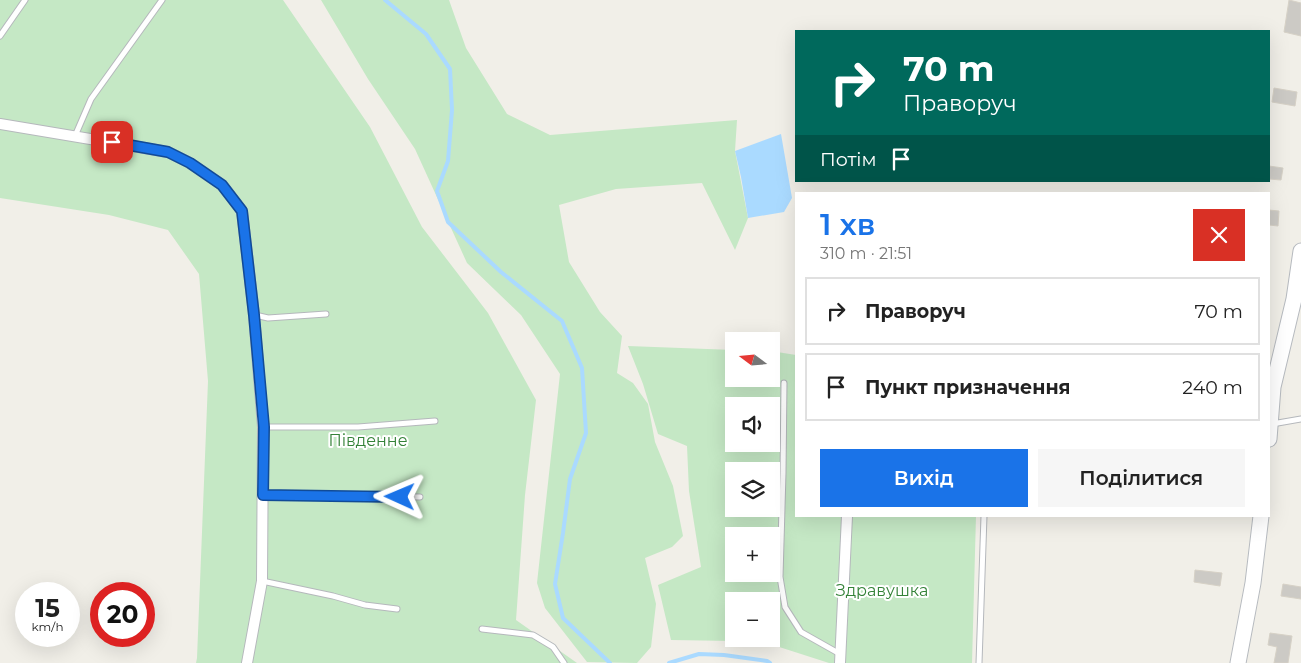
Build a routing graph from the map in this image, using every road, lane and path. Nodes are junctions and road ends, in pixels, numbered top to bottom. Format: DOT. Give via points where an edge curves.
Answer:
graph roads {
  1 [pos="25,0"];
  2 [pos="162,0"];
  3 [pos="0,36"];
  4 [pos="0,124"];
  5 [pos="75,136"];
  6 [pos="1301,251"];
  7 [pos="326,314"];
  8 [pos="254,315"];
  9 [pos="784,383"];
  10 [pos="1301,419"];
  11 [pos="435,421"];
  12 [pos="1270,421"];
  13 [pos="264,427"];
  14 [pos="1270,432"];
  15 [pos="263,495"];
  16 [pos="420,497"];
  17 [pos="847,517"];
  18 [pos="984,517"];
  19 [pos="1261,517"];
  20 [pos="262,581"];
  21 [pos="397,609"];
  22 [pos="482,629"];
  23 [pos="840,659"];
  24 [pos="247,663"];
  25 [pos="564,663"];
  26 [pos="979,663"];
  27 [pos="1238,663"];
  1 -- 3 [label="lane"];
  2 -- 5 [label="lane" via="91,98"];
  4 -- 5 [label="street"];
  5 -- 8 [label="street" via="168,152 222,185 242,211"];
  6 -- 12 [label="street" via="1294,298 1273,387"];
  7 -- 8 [label="lane" via="268,318"];
  8 -- 13 [label="street"];
  9 -- 23 [label="lane" via="780,577 785,607 801,632"];
  10 -- 14 [label="lane"];
  11 -- 13 [label="lane" via="358,427"];
  13 -- 15 [label="street"];
  15 -- 16 [label="lane"];
  15 -- 20 [label="street"];
  17 -- 23 [label="street"];
  18 -- 26 [label="lane"];
  19 -- 27 [label="street"];
  20 -- 21 [label="lane" via="365,605"];
  20 -- 24 [label="street"];
  22 -- 25 [label="lane" via="533,635 553,647"];
}
